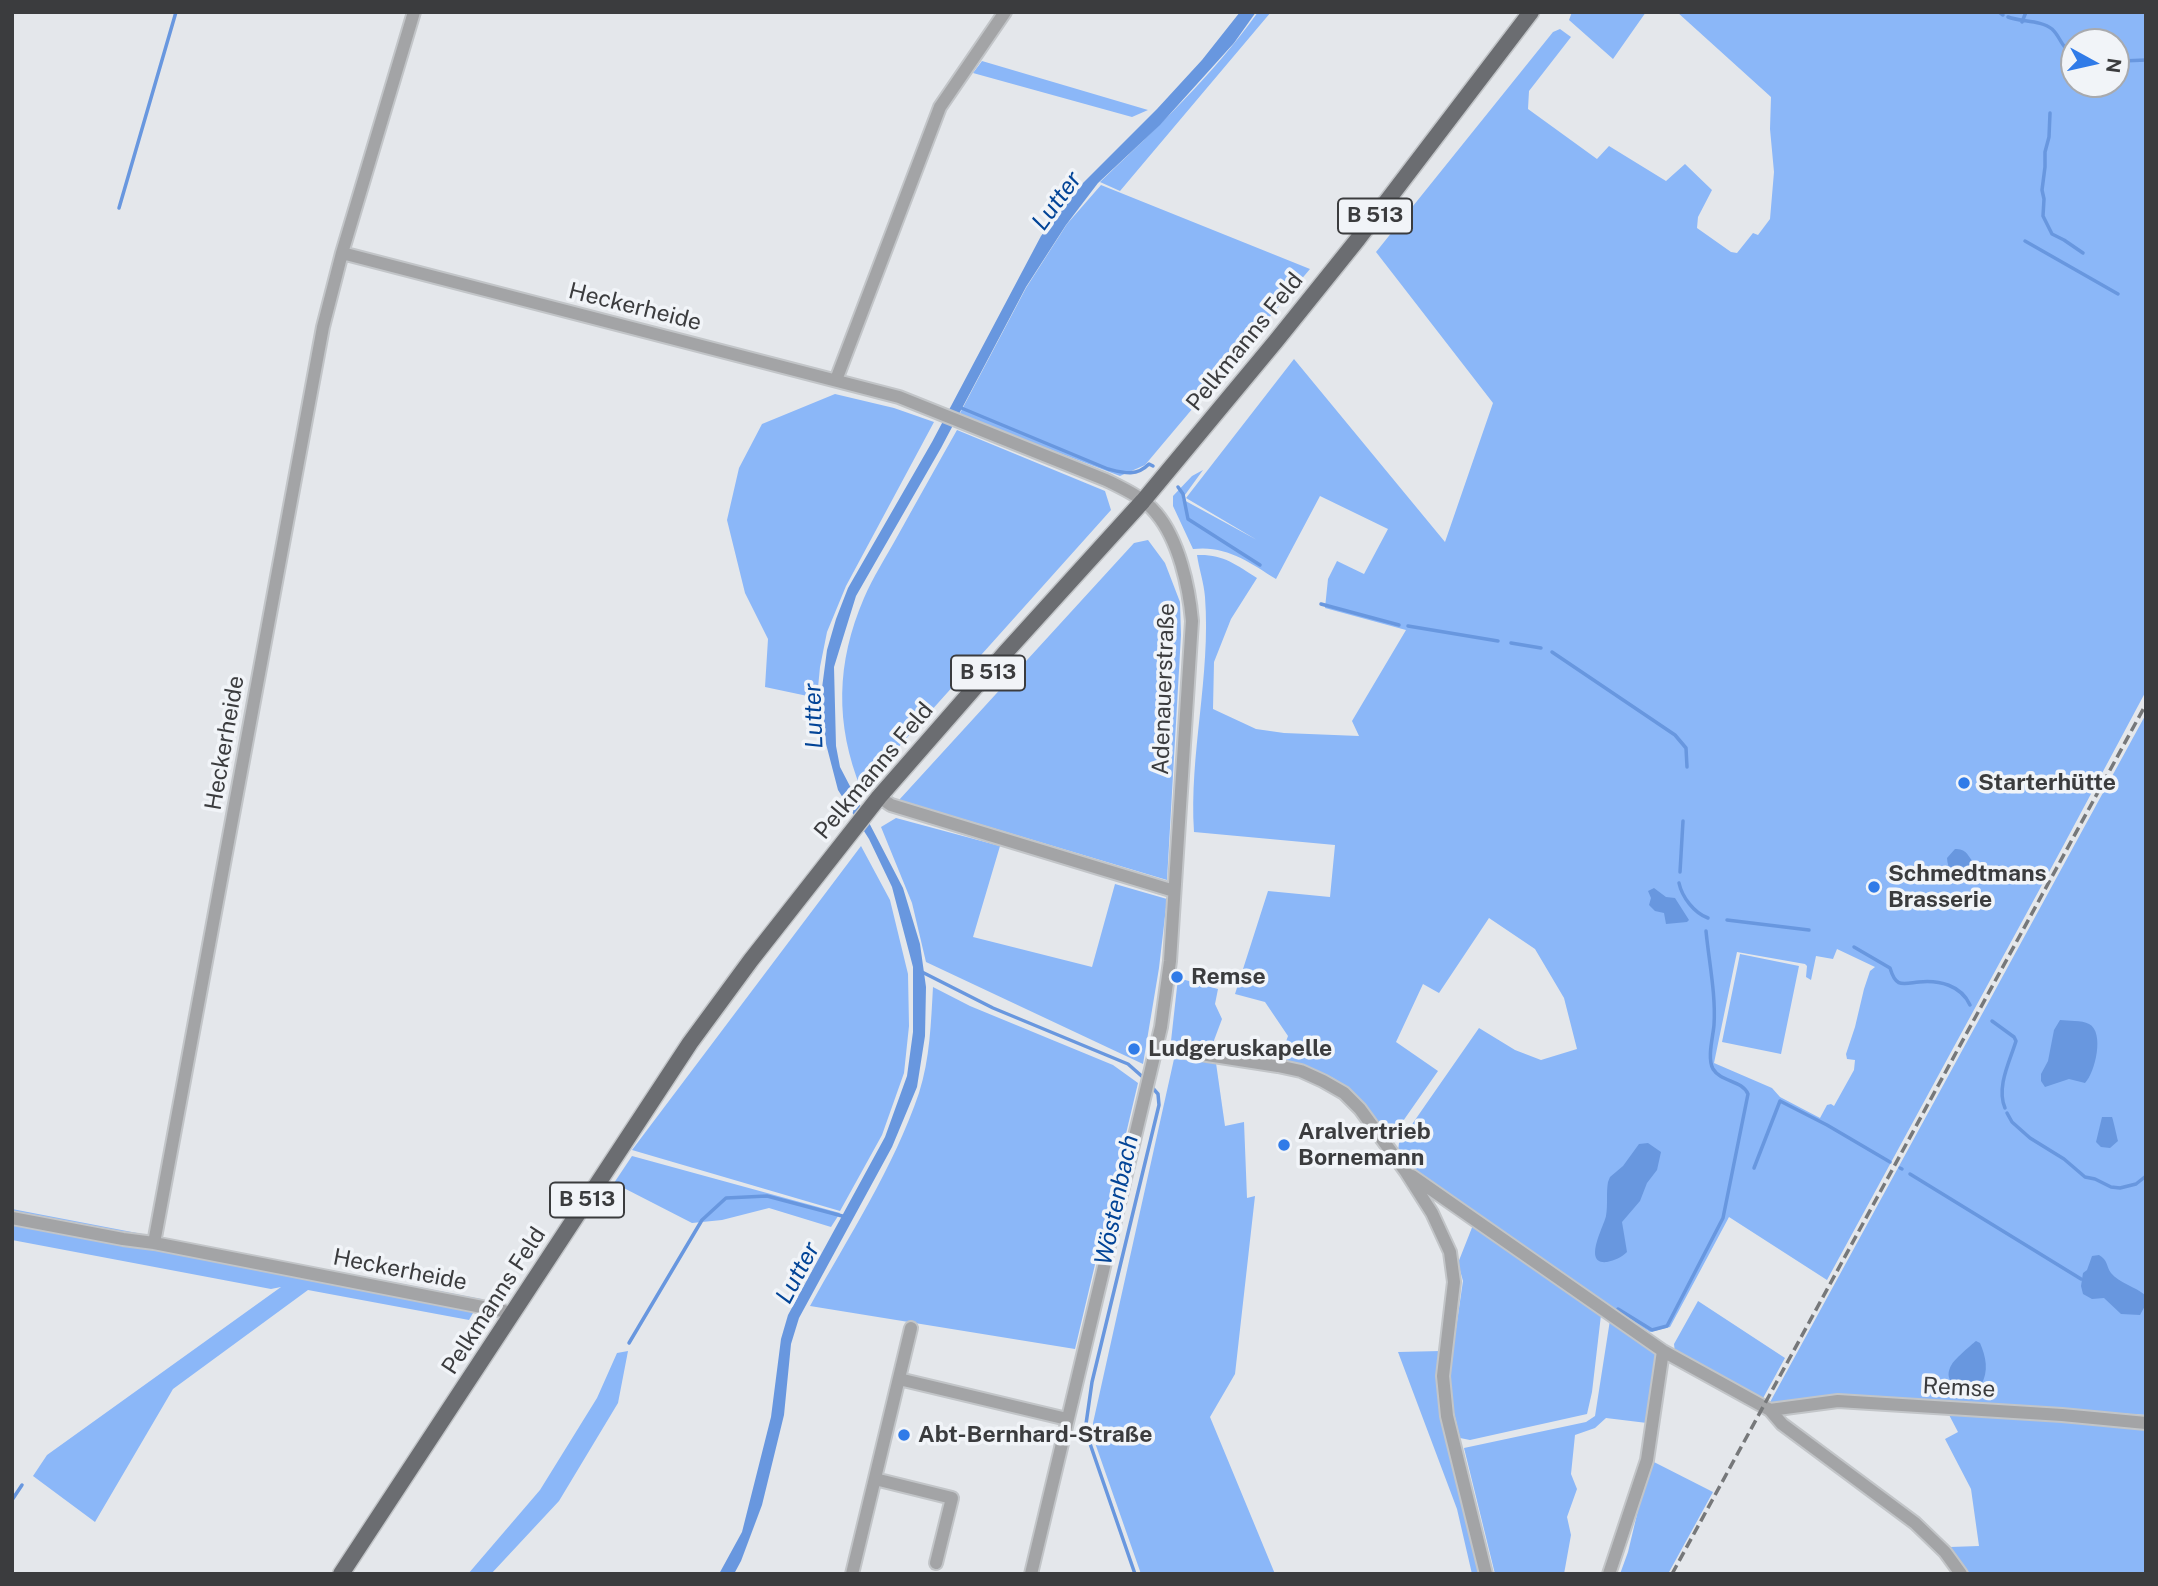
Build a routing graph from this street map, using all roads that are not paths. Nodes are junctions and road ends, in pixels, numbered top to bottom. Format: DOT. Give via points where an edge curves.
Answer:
graph roads {
  1 [pos="414,12"];
  2 [pos="1005,12"];
  3 [pos="1531,12"];
  4 [pos="342,253"];
  5 [pos="836,380"];
  6 [pos="1143,501"];
  7 [pos="875,801"];
  8 [pos="1174,891"];
  9 [pos="1156,1047"];
  10 [pos="1406,1172"];
  11 [pos="12,1218"];
  12 [pos="155,1243"];
  13 [pos="513,1313"];
  14 [pos="911,1328"];
  15 [pos="1663,1351"];
  16 [pos="899,1378"];
  17 [pos="1770,1410"];
  18 [pos="1067,1419"];
  19 [pos="2146,1423"];
  20 [pos="874,1479"];
  21 [pos="936,1563"];
  22 [pos="341,1574"];
  23 [pos="852,1574"];
  24 [pos="1031,1574"];
  25 [pos="1486,1574"];
  26 [pos="1609,1574"];
  27 [pos="1961,1574"];
  1 -- 4 [label="street, Heckerheide"];
  2 -- 5 [label="street" via="940,107"];
  3 -- 6 [label="main road, Pelkmanns Feld / B 513" via="1358,239"];
  4 -- 5 [label="street, Heckerheide"];
  4 -- 12 [label="street, Heckerheide" via="321,340"];
  5 -- 6 [label="street, Heckerheide" via="934,410 1106,480"];
  6 -- 7 [label="main road, Pelkmanns Feld / B 513"];
  6 -- 8 [label="street, Adenauerstraße" via="1157,513 1179,556 1190,595"];
  7 -- 8 [label="street"];
  7 -- 13 [label="main road, Pelkmanns Feld / B 513" via="690,1043"];
  8 -- 9 [label="street, Adenauerstraße" via="1169,968"];
  9 -- 10 [label="street" via="1278,1066 1323,1081 1360,1109"];
  9 -- 18 [label="street, Adenauerstraße"];
  10 -- 15 [label="street"];
  10 -- 25 [label="street" via="1450,1252 1454,1282 1443,1376 1447,1416"];
  11 -- 12 [label="street, Heckerheide"];
  12 -- 13 [label="street, Heckerheide"];
  13 -- 22 [label="main road, Pelkmanns Feld / B 513"];
  14 -- 16 [label="street"];
  15 -- 17 [label="street"];
  15 -- 26 [label="street" via="1647,1460"];
  16 -- 18 [label="street"];
  16 -- 20 [label="street"];
  17 -- 19 [label="street, Remse" via="1838,1401"];
  17 -- 27 [label="street" via="1782,1424 1915,1523"];
  18 -- 24 [label="street, Adenauerstraße"];
  20 -- 21 [label="street" via="952,1498"];
  20 -- 23 [label="street"];
}
